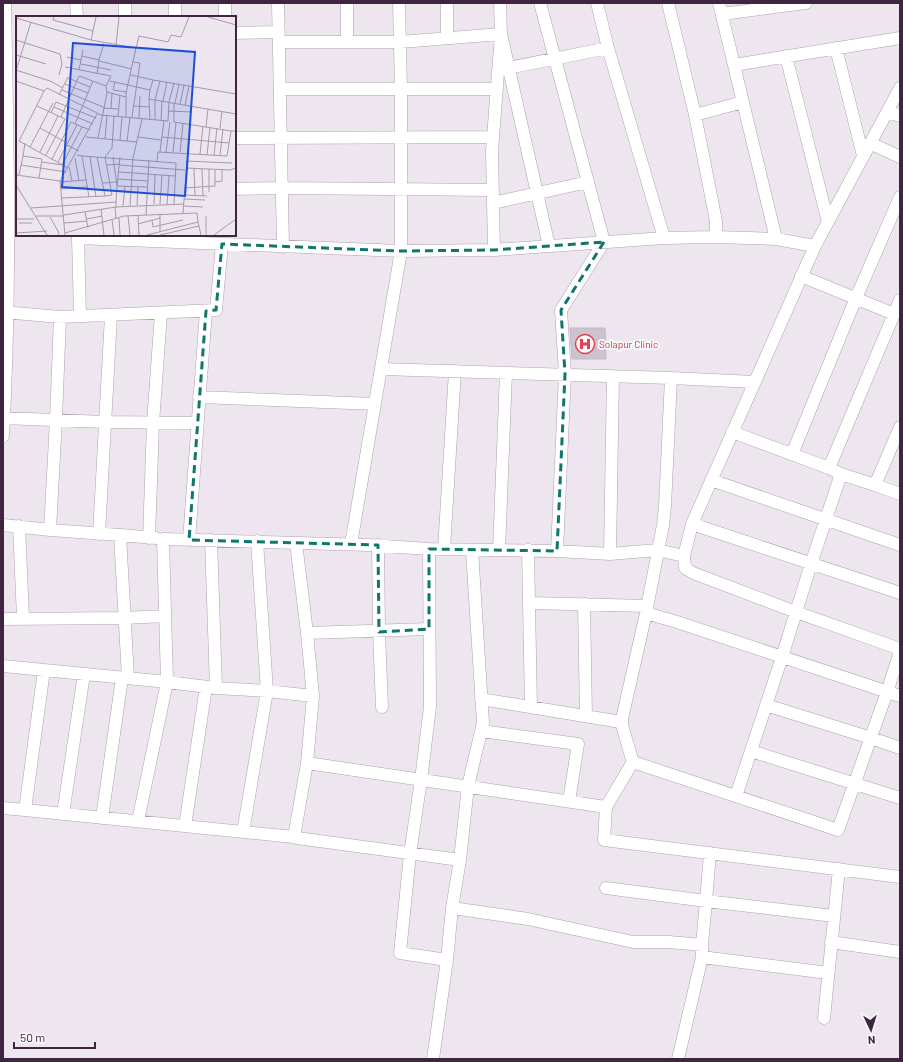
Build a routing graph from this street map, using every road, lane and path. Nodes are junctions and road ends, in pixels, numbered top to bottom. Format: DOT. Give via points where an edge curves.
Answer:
graph roads {
  1 [pos="76,3"];
  2 [pos="125,3"];
  3 [pos="175,3"];
  4 [pos="225,3"];
  5 [pos="278,3"];
  6 [pos="347,3"];
  7 [pos="400,3"];
  8 [pos="447,3"];
  9 [pos="500,3"];
  10 [pos="540,3"];
  11 [pos="597,3"];
  12 [pos="668,3"];
  13 [pos="806,3"];
  14 [pos="5,4"];
  15 [pos="721,8"];
  16 [pos="77,16"];
  17 [pos="125,16"];
  18 [pos="175,16"];
  19 [pos="225,16"];
  20 [pos="236,33"];
  21 [pos="501,34"];
  22 [pos="279,37"];
  23 [pos="448,38"];
  24 [pos="900,38"];
  25 [pos="347,42"];
  26 [pos="400,42"];
  27 [pos="608,48"];
  28 [pos="836,48"];
  29 [pos="786,56"];
  30 [pos="556,58"];
  31 [pos="4,59"];
  32 [pos="734,64"];
  33 [pos="508,68"];
  34 [pos="280,88"];
  35 [pos="900,88"];
  36 [pos="402,89"];
  37 [pos="496,89"];
  38 [pos="743,102"];
  39 [pos="887,112"];
  40 [pos="695,115"];
  41 [pos="900,116"];
  42 [pos="236,138"];
  43 [pos="281,138"];
  44 [pos="401,138"];
  45 [pos="493,138"];
  46 [pos="870,143"];
  47 [pos="863,156"];
  48 [pos="900,157"];
  49 [pos="588,182"];
  50 [pos="282,188"];
  51 [pos="236,189"];
  52 [pos="401,189"];
  53 [pos="493,190"];
  54 [pos="537,194"];
  55 [pos="9,197"];
  56 [pos="900,197"];
  57 [pos="493,203"];
  58 [pos="828,222"];
  59 [pos="715,236"];
  60 [pos="78,237"];
  61 [pos="664,238"];
  62 [pos="776,239"];
  63 [pos="604,242"];
  64 [pos="222,244"];
  65 [pos="549,246"];
  66 [pos="815,246"];
  67 [pos="283,247"];
  68 [pos="494,250"];
  69 [pos="401,251"];
  70 [pos="6,256"];
  71 [pos="801,276"];
  72 [pos="856,298"];
  73 [pos="900,300"];
  74 [pos="206,311"];
  75 [pos="5,312"];
  76 [pos="161,312"];
  77 [pos="894,314"];
  78 [pos="111,315"];
  79 [pos="80,316"];
  80 [pos="60,317"];
  81 [pos="895,327"];
  82 [pos="381,369"];
  83 [pos="455,371"];
  84 [pos="506,373"];
  85 [pos="565,374"];
  86 [pos="613,376"];
  87 [pos="671,378"];
  88 [pos="755,382"];
  89 [pos="199,397"];
  90 [pos="375,404"];
  91 [pos="4,418"];
  92 [pos="56,420"];
  93 [pos="105,422"];
  94 [pos="153,423"];
  95 [pos="197,423"];
  96 [pos="900,427"];
  97 [pos="732,432"];
  98 [pos="3,436"];
  99 [pos="792,454"];
  100 [pos="830,468"];
  101 [pos="841,474"];
  102 [pos="711,480"];
  103 [pos="874,485"];
  104 [pos="900,494"];
  105 [pos="826,520"];
  106 [pos="692,524"];
  107 [pos="3,525"];
  108 [pos="19,526"];
  109 [pos="50,530"];
  110 [pos="99,534"];
  111 [pos="120,534"];
  112 [pos="149,538"];
  113 [pos="163,539"];
  114 [pos="189,540"];
  115 [pos="211,540"];
  116 [pos="258,541"];
  117 [pos="296,543"];
  118 [pos="351,544"];
  119 [pos="378,545"];
  120 [pos="900,546"];
  121 [pos="429,549"];
  122 [pos="444,549"];
  123 [pos="472,550"];
  124 [pos="499,550"];
  125 [pos="528,550"];
  126 [pos="658,550"];
  127 [pos="557,551"];
  128 [pos="610,554"];
  129 [pos="684,556"];
  130 [pos="811,564"];
  131 [pos="900,594"];
  132 [pos="530,603"];
  133 [pos="584,604"];
  134 [pos="646,610"];
  135 [pos="796,612"];
  136 [pos="165,616"];
  137 [pos="23,618"];
  138 [pos="124,618"];
  139 [pos="3,619"];
  140 [pos="429,629"];
  141 [pos="379,632"];
  142 [pos="307,633"];
  143 [pos="900,649"];
  144 [pos="900,652"];
  145 [pos="782,657"];
  146 [pos="3,666"];
  147 [pos="44,670"];
  148 [pos="84,674"];
  149 [pos="125,678"];
  150 [pos="167,682"];
  151 [pos="211,687"];
  152 [pos="267,691"];
  153 [pos="887,692"];
  154 [pos="313,696"];
  155 [pos="900,696"];
  156 [pos="481,699"];
  157 [pos="766,705"];
  158 [pos="382,707"];
  159 [pos="531,707"];
  160 [pos="586,716"];
  161 [pos="621,722"];
  162 [pos="481,731"];
  163 [pos="871,738"];
  164 [pos="900,748"];
  165 [pos="751,751"];
  166 [pos="307,763"];
  167 [pos="633,763"];
  168 [pos="421,780"];
  169 [pos="854,784"];
  170 [pos="468,786"];
  171 [pos="736,796"];
  172 [pos="900,798"];
  173 [pos="569,801"];
  174 [pos="606,806"];
  175 [pos="3,808"];
  176 [pos="25,810"];
  177 [pos="63,814"];
  178 [pos="102,818"];
  179 [pos="138,821"];
  180 [pos="185,826"];
  181 [pos="243,832"];
  182 [pos="294,837"];
  183 [pos="710,853"];
  184 [pos="410,854"];
  185 [pos="460,860"];
  186 [pos="839,869"];
  187 [pos="900,877"];
  188 [pos="606,888"];
  189 [pos="706,902"];
  190 [pos="452,908"];
  191 [pos="834,916"];
  192 [pos="831,942"];
  193 [pos="702,951"];
  194 [pos="900,952"];
  195 [pos="447,960"];
  196 [pos="828,973"];
  197 [pos="824,1018"];
  198 [pos="433,1059"];
  199 [pos="678,1059"];
  1 -- 16 [label="street"];
  2 -- 17 [label="street"];
  3 -- 18 [label="street"];
  4 -- 19 [label="street"];
  5 -- 22 [label="street"];
  6 -- 25 [label="street"];
  7 -- 26 [label="street"];
  8 -- 23 [label="street"];
  9 -- 21 [label="street"];
  10 -- 30 [label="street"];
  11 -- 27 [label="street"];
  12 -- 40 [label="street"];
  13 -- 15 [label="street"];
  14 -- 31 [label="street"];
  15 -- 32 [label="street"];
  20 -- 22 [label="street"];
  21 -- 23 [label="street"];
  21 -- 33 [label="street"];
  21 -- 37 [label="street"];
  22 -- 25 [label="street"];
  22 -- 34 [label="street"];
  23 -- 26 [label="street"];
  24 -- 28 [label="street"];
  25 -- 26 [label="street"];
  26 -- 36 [label="street"];
  27 -- 30 [label="street"];
  27 -- 61 [label="street"];
  28 -- 29 [label="street"];
  28 -- 47 [label="street"];
  29 -- 32 [label="street"];
  29 -- 58 [label="street"];
  30 -- 33 [label="street"];
  30 -- 49 [label="street"];
  31 -- 55 [label="street"];
  32 -- 38 [label="street"];
  33 -- 54 [label="street"];
  34 -- 36 [label="street"];
  34 -- 43 [label="street"];
  35 -- 39 [label="street"];
  36 -- 37 [label="street"];
  36 -- 44 [label="street"];
  37 -- 45 [label="street"];
  38 -- 40 [label="street"];
  38 -- 62 [label="street"];
  39 -- 41 [label="street"];
  39 -- 46 [label="street"];
  40 -- 59 [label="street" via="716,221"];
  42 -- 43 [label="street"];
  43 -- 44 [label="street"];
  43 -- 50 [label="street"];
  44 -- 45 [label="street"];
  44 -- 52 [label="street"];
  45 -- 53 [label="street"];
  46 -- 47 [label="street"];
  46 -- 48 [label="street"];
  47 -- 58 [label="street"];
  49 -- 54 [label="street"];
  49 -- 63 [label="street"];
  50 -- 51 [label="street"];
  50 -- 52 [label="street"];
  50 -- 67 [label="street"];
  52 -- 53 [label="street"];
  52 -- 69 [label="street"];
  53 -- 57 [label="street"];
  54 -- 57 [label="street"];
  54 -- 65 [label="street"];
  55 -- 70 [label="street"];
  56 -- 72 [label="street"];
  57 -- 68 [label="street"];
  58 -- 66 [label="street"];
  59 -- 61 [label="street"];
  59 -- 62 [label="street"];
  60 -- 64 [label="street"];
  60 -- 79 [label="street"];
  61 -- 63 [label="street"];
  62 -- 66 [label="street"];
  63 -- 65 [label="street"];
  63 -- 85 [label="street" via="561,310"];
  64 -- 67 [label="street"];
  64 -- 74 [label="street" via="216,310"];
  65 -- 68 [label="street"];
  66 -- 71 [label="street"];
  67 -- 69 [label="street"];
  68 -- 69 [label="street"];
  69 -- 82 [label="street"];
  70 -- 75 [label="street"];
  71 -- 72 [label="street"];
  71 -- 88 [label="street"];
  72 -- 77 [label="street"];
  72 -- 99 [label="street"];
  73 -- 77 [label="street"];
  74 -- 76 [label="street"];
  74 -- 89 [label="street"];
  75 -- 80 [label="street"];
  75 -- 91 [label="street"];
  76 -- 78 [label="street"];
  76 -- 94 [label="street"];
  77 -- 81 [label="street"];
  78 -- 79 [label="street"];
  78 -- 93 [label="street"];
  79 -- 80 [label="street"];
  80 -- 92 [label="street"];
  81 -- 100 [label="street"];
  82 -- 83 [label="street"];
  82 -- 90 [label="street"];
  83 -- 84 [label="street"];
  83 -- 122 [label="street"];
  84 -- 85 [label="street"];
  84 -- 124 [label="street"];
  85 -- 86 [label="street"];
  85 -- 127 [label="street"];
  86 -- 87 [label="street"];
  86 -- 128 [label="street"];
  87 -- 88 [label="street"];
  87 -- 126 [label="street" via="665,506"];
  88 -- 97 [label="street"];
  89 -- 90 [label="street"];
  89 -- 95 [label="street"];
  90 -- 118 [label="street"];
  91 -- 92 [label="street"];
  91 -- 98 [label="street"];
  92 -- 93 [label="street"];
  92 -- 109 [label="street"];
  93 -- 94 [label="street"];
  93 -- 110 [label="street"];
  94 -- 95 [label="street"];
  94 -- 112 [label="street"];
  95 -- 114 [label="street"];
  96 -- 103 [label="street"];
  97 -- 99 [label="street"];
  97 -- 102 [label="street"];
  99 -- 100 [label="street"];
  100 -- 101 [label="street"];
  101 -- 103 [label="street"];
  101 -- 105 [label="street"];
  102 -- 105 [label="street"];
  102 -- 106 [label="street"];
  103 -- 104 [label="street"];
  105 -- 120 [label="street"];
  105 -- 130 [label="street"];
  106 -- 129 [label="street"];
  106 -- 130 [label="street"];
  107 -- 108 [label="street"];
  108 -- 109 [label="street"];
  108 -- 137 [label="street"];
  109 -- 110 [label="street"];
  110 -- 111 [label="street"];
  111 -- 112 [label="street"];
  111 -- 138 [label="street"];
  112 -- 113 [label="street"];
  113 -- 114 [label="street"];
  113 -- 136 [label="street"];
  114 -- 115 [label="street"];
  115 -- 116 [label="street"];
  115 -- 151 [label="street"];
  116 -- 117 [label="street"];
  116 -- 152 [label="street"];
  117 -- 118 [label="street"];
  117 -- 142 [label="street"];
  118 -- 119 [label="street"];
  119 -- 121 [label="street"];
  119 -- 141 [label="street"];
  121 -- 122 [label="street"];
  121 -- 140 [label="street"];
  122 -- 123 [label="street"];
  123 -- 124 [label="street"];
  123 -- 156 [label="street"];
  124 -- 125 [label="street"];
  125 -- 127 [label="street"];
  125 -- 132 [label="street"];
  126 -- 128 [label="street"];
  126 -- 129 [label="street"];
  126 -- 134 [label="street"];
  127 -- 128 [label="street"];
  129 -- 135 [label="street" via="685,568 693,573"];
  130 -- 131 [label="street"];
  130 -- 135 [label="street"];
  132 -- 133 [label="street"];
  132 -- 159 [label="street"];
  133 -- 134 [label="street"];
  133 -- 160 [label="street"];
  134 -- 145 [label="street"];
  134 -- 161 [label="street"];
  135 -- 143 [label="street"];
  135 -- 145 [label="street"];
  136 -- 138 [label="street"];
  136 -- 150 [label="street"];
  137 -- 138 [label="street"];
  137 -- 139 [label="street"];
  138 -- 149 [label="street"];
  140 -- 141 [label="street"];
  140 -- 168 [label="street" via="430,708"];
  141 -- 142 [label="street"];
  141 -- 158 [label="street"];
  142 -- 154 [label="street"];
  144 -- 153 [label="street"];
  145 -- 153 [label="street"];
  145 -- 157 [label="street"];
  146 -- 147 [label="street"];
  147 -- 148 [label="street"];
  147 -- 176 [label="street"];
  148 -- 149 [label="street"];
  148 -- 177 [label="street"];
  149 -- 150 [label="street"];
  149 -- 178 [label="street"];
  150 -- 151 [label="street"];
  150 -- 179 [label="street"];
  151 -- 152 [label="street"];
  151 -- 180 [label="street"];
  152 -- 154 [label="street"];
  152 -- 181 [label="street"];
  153 -- 155 [label="street"];
  153 -- 163 [label="street"];
  154 -- 166 [label="street"];
  156 -- 159 [label="street"];
  156 -- 162 [label="street"];
  157 -- 163 [label="street"];
  157 -- 165 [label="street"];
  159 -- 160 [label="street"];
  160 -- 161 [label="street"];
  161 -- 167 [label="street"];
  162 -- 170 [label="street"];
  162 -- 173 [label="street" via="578,744"];
  163 -- 164 [label="street"];
  163 -- 169 [label="street"];
  165 -- 169 [label="street"];
  165 -- 171 [label="street"];
  166 -- 168 [label="street"];
  166 -- 182 [label="street"];
  167 -- 171 [label="street"];
  167 -- 174 [label="street"];
  168 -- 170 [label="street"];
  168 -- 184 [label="street"];
  169 -- 171 [label="street" via="838,830"];
  169 -- 172 [label="street"];
  170 -- 173 [label="street"];
  170 -- 185 [label="street"];
  173 -- 174 [label="street"];
  174 -- 183 [label="street" via="604,840"];
  175 -- 176 [label="street"];
  176 -- 177 [label="street"];
  177 -- 178 [label="street"];
  178 -- 179 [label="street"];
  179 -- 180 [label="street"];
  180 -- 181 [label="street"];
  181 -- 182 [label="street"];
  182 -- 184 [label="street"];
  183 -- 186 [label="street"];
  183 -- 189 [label="street"];
  184 -- 185 [label="street"];
  184 -- 195 [label="street" via="400,953"];
  185 -- 190 [label="street"];
  186 -- 187 [label="street"];
  186 -- 191 [label="street"];
  188 -- 189 [label="street"];
  189 -- 191 [label="street"];
  189 -- 193 [label="street"];
  190 -- 193 [label="street" via="528,919 633,942 669,942"];
  190 -- 195 [label="street"];
  191 -- 192 [label="street"];
  192 -- 194 [label="street"];
  192 -- 196 [label="street"];
  193 -- 196 [label="street"];
  193 -- 199 [label="street"];
  195 -- 198 [label="street"];
  196 -- 197 [label="street"];
}
